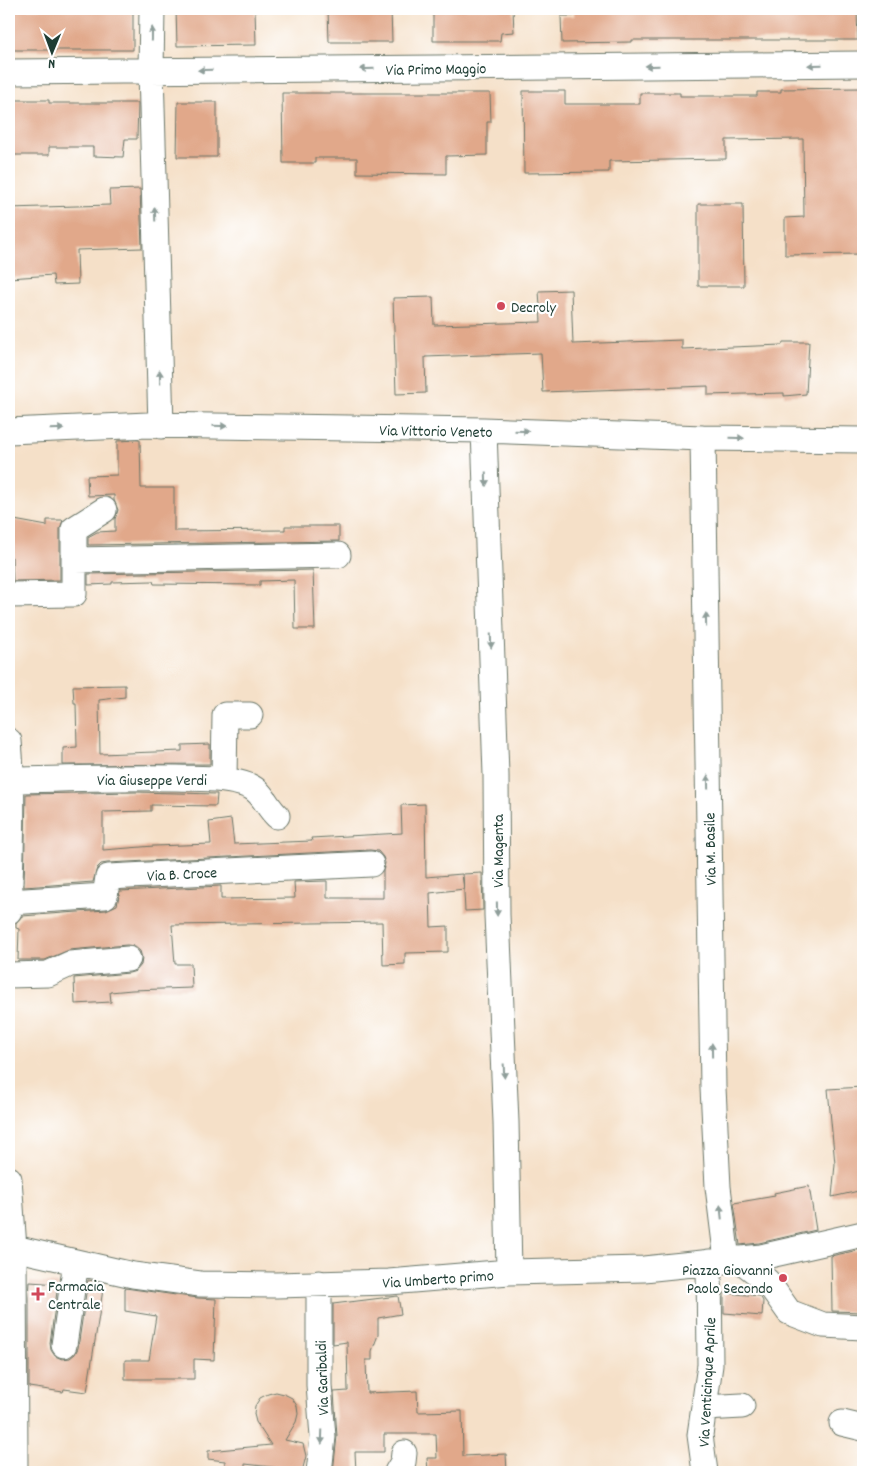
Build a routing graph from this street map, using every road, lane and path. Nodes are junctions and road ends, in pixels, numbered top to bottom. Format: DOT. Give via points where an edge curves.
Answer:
graph roads {
  1 [pos="152,9"];
  2 [pos="863,64"];
  3 [pos="151,70"];
  4 [pos="9,72"];
  5 [pos="161,426"];
  6 [pos="484,430"];
  7 [pos="9,431"];
  8 [pos="703,438"];
  9 [pos="863,440"];
  10 [pos="104,510"];
  11 [pos="338,555"];
  12 [pos="74,560"];
  13 [pos="9,594"];
  14 [pos="250,715"];
  15 [pos="9,741"];
  16 [pos="224,779"];
  17 [pos="11,784"];
  18 [pos="276,816"];
  19 [pos="371,864"];
  20 [pos="9,902"];
  21 [pos="9,911"];
  22 [pos="128,959"];
  23 [pos="9,975"];
  24 [pos="9,1179"];
  25 [pos="863,1234"];
  26 [pos="14,1248"];
  27 [pos="725,1261"];
  28 [pos="76,1262"];
  29 [pos="510,1272"];
  30 [pos="319,1284"];
  31 [pos="11,1308"];
  32 [pos="863,1327"];
  33 [pos="64,1345"];
  34 [pos="742,1406"];
  35 [pos="705,1408"];
  36 [pos="15,1472"];
  37 [pos="319,1472"];
  38 [pos="705,1472"];
  3 -- 1 [label="street, one-way"];
  2 -- 3 [label="street, Via Primo Maggio, one-way"];
  3 -- 4 [label="street, Via Primo Maggio"];
  5 -- 3 [label="street, one-way"];
  5 -- 6 [label="street, Via Vittorio Veneto, one-way"];
  7 -- 5 [label="street, Via Vittorio Veneto, one-way"];
  6 -- 8 [label="street, Via Vittorio Veneto, one-way"];
  6 -- 29 [label="street, Via Magenta, one-way"];
  8 -- 9 [label="street, Via Vittorio Veneto, one-way"];
  27 -- 8 [label="street, Via M. Basile, one-way" via="713,1088"];
  10 -- 12 [label="street" via="74,529"];
  11 -- 12 [label="street"];
  12 -- 13 [label="street" via="74,594"];
  14 -- 16 [label="street" via="225,716"];
  15 -- 17 [label="street"];
  16 -- 17 [label="street, Via Giuseppe Verdi" via="143,778"];
  16 -- 18 [label="street, Via Giuseppe Verdi" via="250,786 263,795"];
  17 -- 20 [label="street"];
  19 -- 20 [label="street, Via B. Croce" via="108,876 105,896"];
  20 -- 21 [label="street"];
  22 -- 23 [label="street" via="70,964 48,974"];
  24 -- 26 [label="street"];
  25 -- 27 [label="street, Via Umberto primo" via="761,1257"];
  26 -- 28 [label="street, Via Umberto primo"];
  26 -- 31 [label="street"];
  27 -- 29 [label="street, Via Umberto primo" via="617,1270"];
  27 -- 32 [label="street" via="767,1281 790,1312 823,1324"];
  27 -- 35 [label="street, Via Venticinque Aprile"];
  28 -- 30 [label="street, Via Umberto primo" via="133,1275 200,1284"];
  28 -- 33 [label="street"];
  29 -- 30 [label="street, Via Umberto primo"];
  30 -- 37 [label="street, Via Garibaldi, one-way" via="319,1385 323,1437"];
  31 -- 36 [label="street"];
  34 -- 35 [label="street"];
  35 -- 38 [label="street, Via Venticinque Aprile" via="700,1434"];
}
